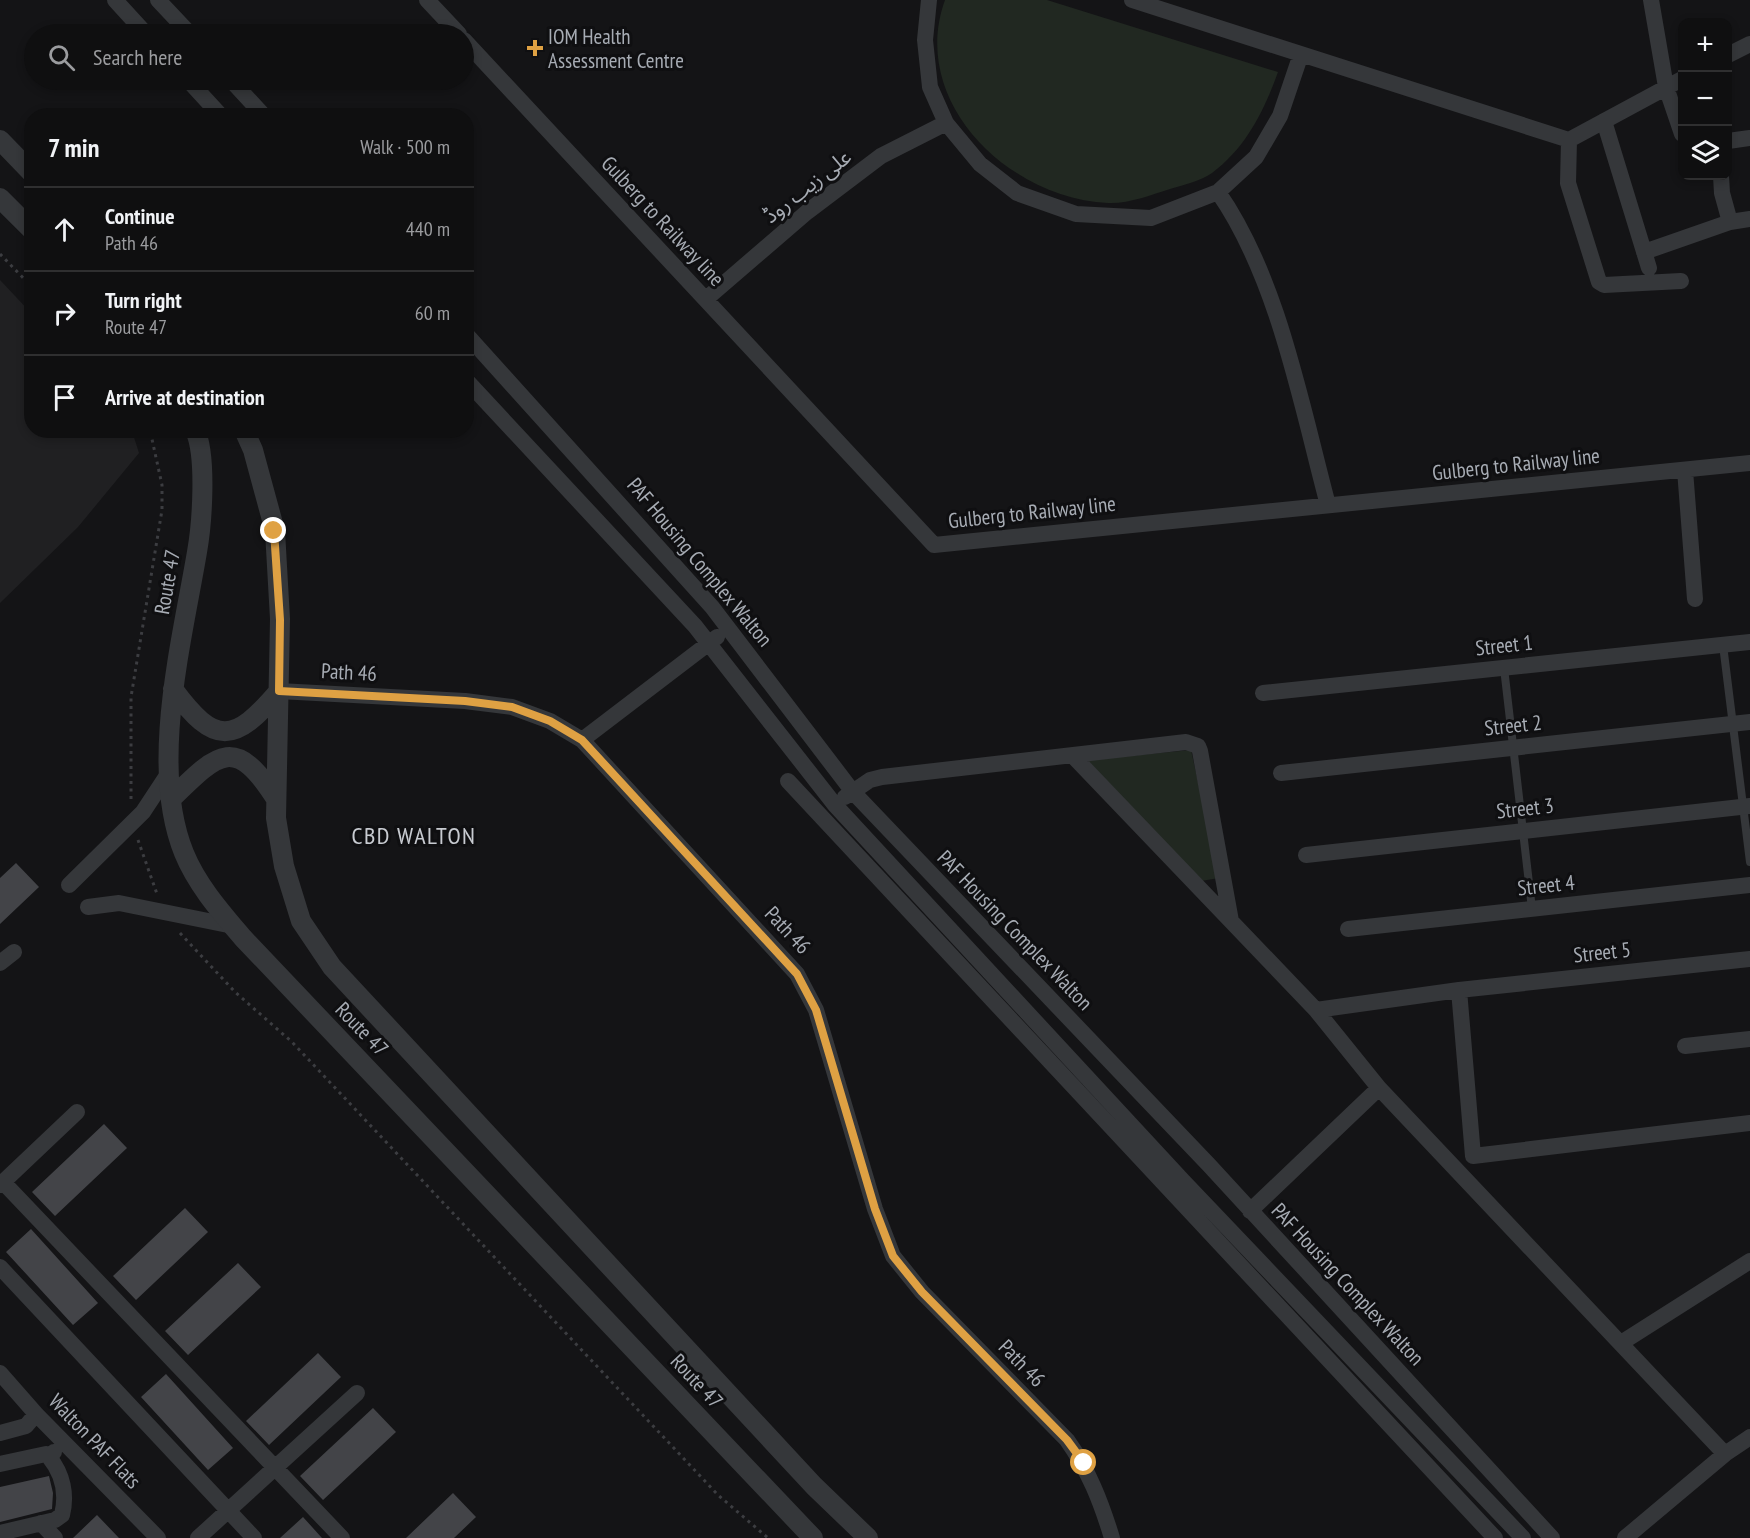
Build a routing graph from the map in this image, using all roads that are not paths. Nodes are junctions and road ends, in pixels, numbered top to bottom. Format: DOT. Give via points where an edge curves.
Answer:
graph roads {
  1 [pos="115,0"];
  2 [pos="158,0"];
  3 [pos="426,0"];
  4 [pos="929,0"];
  5 [pos="1132,0"];
  6 [pos="1652,0"];
  7 [pos="137,24"];
  8 [pos="181,24"];
  9 [pos="449,24"];
  10 [pos="1750,44"];
  11 [pos="474,51"];
  12 [pos="1732,53"];
  13 [pos="1300,54"];
  14 [pos="1678,81"];
  15 [pos="1666,87"];
  16 [pos="197,90"];
  17 [pos="240,90"];
  18 [pos="213,108"];
  19 [pos="257,108"];
  20 [pos="1604,121"];
  21 [pos="946,123"];
  22 [pos="1680,126"];
  23 [pos="1750,138"];
  24 [pos="0,140"];
  25 [pos="1569,140"];
  26 [pos="1732,140"];
  27 [pos="24,165"];
  28 [pos="1721,180"];
  29 [pos="1218,192"];
  30 [pos="0,198"];
  31 [pos="1750,219"];
  32 [pos="24,222"];
  33 [pos="1730,222"];
  34 [pos="1644,252"];
  35 [pos="1649,268"];
  36 [pos="1681,281"];
  37 [pos="706,299"];
  38 [pos="474,343"];
  39 [pos="474,389"];
  40 [pos="196,438"];
  41 [pos="248,438"];
  42 [pos="1750,463"];
  43 [pos="1685,470"];
  44 [pos="1328,505"];
  45 [pos="1695,599"];
  46 [pos="730,629"];
  47 [pos="1750,642"];
  48 [pos="708,643"];
  49 [pos="1723,645"];
  50 [pos="1504,668"];
  51 [pos="173,689"];
  52 [pos="279,691"];
  53 [pos="1263,693"];
  54 [pos="1750,722"];
  55 [pos="1733,724"];
  56 [pos="582,740"];
  57 [pos="1513,748"];
  58 [pos="1073,756"];
  59 [pos="170,771"];
  60 [pos="1281,773"];
  61 [pos="788,781"];
  62 [pos="853,792"];
  63 [pos="171,800"];
  64 [pos="276,800"];
  65 [pos="836,805"];
  66 [pos="1747,806"];
  67 [pos="822,818"];
  68 [pos="1523,831"];
  69 [pos="1306,855"];
  70 [pos="1750,862"];
  71 [pos="69,885"];
  72 [pos="1750,885"];
  73 [pos="88,908"];
  74 [pos="1532,909"];
  75 [pos="1231,921"];
  76 [pos="233,926"];
  77 [pos="1347,929"];
  78 [pos="14,952"];
  79 [pos="1750,959"];
  80 [pos="0,963"];
  81 [pos="1459,990"];
  82 [pos="1316,1010"];
  83 [pos="1750,1040"];
  84 [pos="1685,1046"];
  85 [pos="1379,1088"];
  86 [pos="77,1112"];
  87 [pos="1750,1123"];
  88 [pos="1473,1156"];
  89 [pos="1457,1168"];
  90 [pos="2,1183"];
  91 [pos="1250,1211"];
  92 [pos="1750,1261"];
  93 [pos="0,1267"];
  94 [pos="1621,1343"];
  95 [pos="0,1373"];
  96 [pos="357,1392"];
  97 [pos="36,1414"];
  98 [pos="0,1433"];
  99 [pos="1750,1437"];
  100 [pos="64,1442"];
  101 [pos="1725,1454"];
  102 [pos="49,1457"];
  103 [pos="0,1464"];
  104 [pos="274,1469"];
  105 [pos="228,1511"];
  106 [pos="41,1523"];
  107 [pos="0,1533"];
  108 [pos="55,1538"];
  109 [pos="158,1538"];
  110 [pos="198,1538"];
  111 [pos="254,1538"];
  112 [pos="342,1538"];
  113 [pos="813,1538"];
  114 [pos="868,1538"];
  115 [pos="1112,1538"];
  116 [pos="1495,1538"];
  117 [pos="1523,1538"];
  118 [pos="1552,1538"];
  119 [pos="1625,1538"];
  1 -- 7 [label="street"];
  2 -- 8 [label="street"];
  3 -- 9 [label="street"];
  4 -- 21 [label="street" via="925,40 930,87"];
  5 -- 13 [label="street"];
  6 -- 15 [label="street"];
  10 -- 12 [label="street"];
  11 -- 37 [label="street, Gulberg to Railway line"];
  13 -- 25 [label="street"];
  13 -- 29 [label="street" via="1280,116 1256,157"];
  14 -- 15 [label="street"];
  15 -- 20 [label="street"];
  15 -- 22 [label="street"];
  16 -- 18 [label="street"];
  17 -- 19 [label="street"];
  20 -- 25 [label="street"];
  20 -- 34 [label="street"];
  21 -- 29 [label="street" via="980,164 1017,193 1076,214 1150,218"];
  21 -- 37 [label="street, علی زیب روڈ" via="881,156 807,212"];
  23 -- 26 [label="street"];
  24 -- 27 [label="street"];
  25 -- 36 [label="street" via="1568,183 1599,282 1604,285"];
  28 -- 33 [label="street"];
  29 -- 44 [label="street" via="1239,222 1266,289"];
  30 -- 32 [label="street"];
  31 -- 33 [label="street"];
  33 -- 34 [label="street"];
  34 -- 35 [label="street"];
  37 -- 44 [label="street, Gulberg to Railway line" via="934,545"];
  38 -- 46 [label="street, PAF Housing Complex Walton" via="567,442"];
  39 -- 48 [label="street"];
  40 -- 51 [label="street, Route 47" via="202,524"];
  41 -- 52 [label="street, Route 47" via="274,531 280,620"];
  42 -- 43 [label="street, Gulberg to Railway line"];
  43 -- 44 [label="street, Gulberg to Railway line"];
  43 -- 45 [label="street"];
  46 -- 48 [label="street"];
  46 -- 62 [label="street, PAF Housing Complex Walton"];
  47 -- 49 [label="street, Street 1"];
  48 -- 56 [label="street"];
  48 -- 65 [label="street"];
  49 -- 50 [label="street, Street 1"];
  49 -- 55 [label="lane"];
  50 -- 53 [label="street, Street 1"];
  50 -- 57 [label="lane"];
  51 -- 52 [label="street" via="202,725 223,732 242,728"];
  51 -- 59 [label="street, Route 47"];
  52 -- 56 [label="street, Path 46" via="512,707 550,721"];
  52 -- 64 [label="street, Route 47"];
  54 -- 55 [label="street, Street 2"];
  55 -- 57 [label="street, Street 2"];
  55 -- 66 [label="lane"];
  56 -- 115 [label="street, Path 46" via="797,974 816,1010 875,1209 893,1256 922,1292 1067,1440 1084,1463"];
  57 -- 60 [label="street, Street 2"];
  57 -- 68 [label="lane"];
  58 -- 62 [label="street" via="882,777"];
  58 -- 75 [label="street"];
  58 -- 75 [label="street" via="1186,742 1198,746"];
  59 -- 63 [label="street, Route 47"];
  59 -- 71 [label="street" via="143,812"];
  61 -- 67 [label="street"];
  62 -- 65 [label="street"];
  62 -- 91 [label="street, PAF Housing Complex Walton"];
  63 -- 64 [label="street" via="199,771 230,756 260,773"];
  63 -- 76 [label="street, Route 47" via="184,852 212,901"];
  64 -- 114 [label="street, Route 47" via="284,866 302,921 332,967 814,1486"];
  65 -- 67 [label="street"];
  65 -- 117 [label="street" via="1184,1181"];
  66 -- 68 [label="street, Street 3"];
  66 -- 70 [label="lane"];
  67 -- 116 [label="street"];
  68 -- 69 [label="street, Street 3"];
  68 -- 74 [label="lane"];
  72 -- 74 [label="street, Street 4"];
  73 -- 76 [label="street" via="119,903"];
  74 -- 77 [label="street, Street 4"];
  75 -- 82 [label="street"];
  76 -- 113 [label="street, Route 47"];
  78 -- 80 [label="street"];
  79 -- 81 [label="street, Street 5"];
  81 -- 82 [label="street, Street 5"];
  81 -- 88 [label="street"];
  82 -- 85 [label="street"];
  83 -- 84 [label="street"];
  85 -- 89 [label="street"];
  85 -- 91 [label="street"];
  86 -- 90 [label="street"];
  87 -- 88 [label="street"];
  88 -- 89 [label="street"];
  89 -- 94 [label="street"];
  90 -- 104 [label="street"];
  91 -- 118 [label="street, PAF Housing Complex Walton"];
  92 -- 94 [label="street"];
  93 -- 105 [label="street"];
  94 -- 101 [label="street"];
  95 -- 97 [label="street, Walton PAF Flats"];
  96 -- 104 [label="street"];
  97 -- 98 [label="street" via="26,1426"];
  97 -- 100 [label="street, Walton PAF Flats"];
  99 -- 101 [label="street"];
  100 -- 102 [label="street"];
  100 -- 109 [label="street, Walton PAF Flats"];
  101 -- 119 [label="street"];
  102 -- 103 [label="street" via="39,1455"];
  102 -- 106 [label="street" via="62,1479 64,1504 62,1515"];
  104 -- 105 [label="street"];
  104 -- 112 [label="street"];
  105 -- 110 [label="street"];
  105 -- 111 [label="street"];
  106 -- 107 [label="street"];
  106 -- 108 [label="street"];
}
